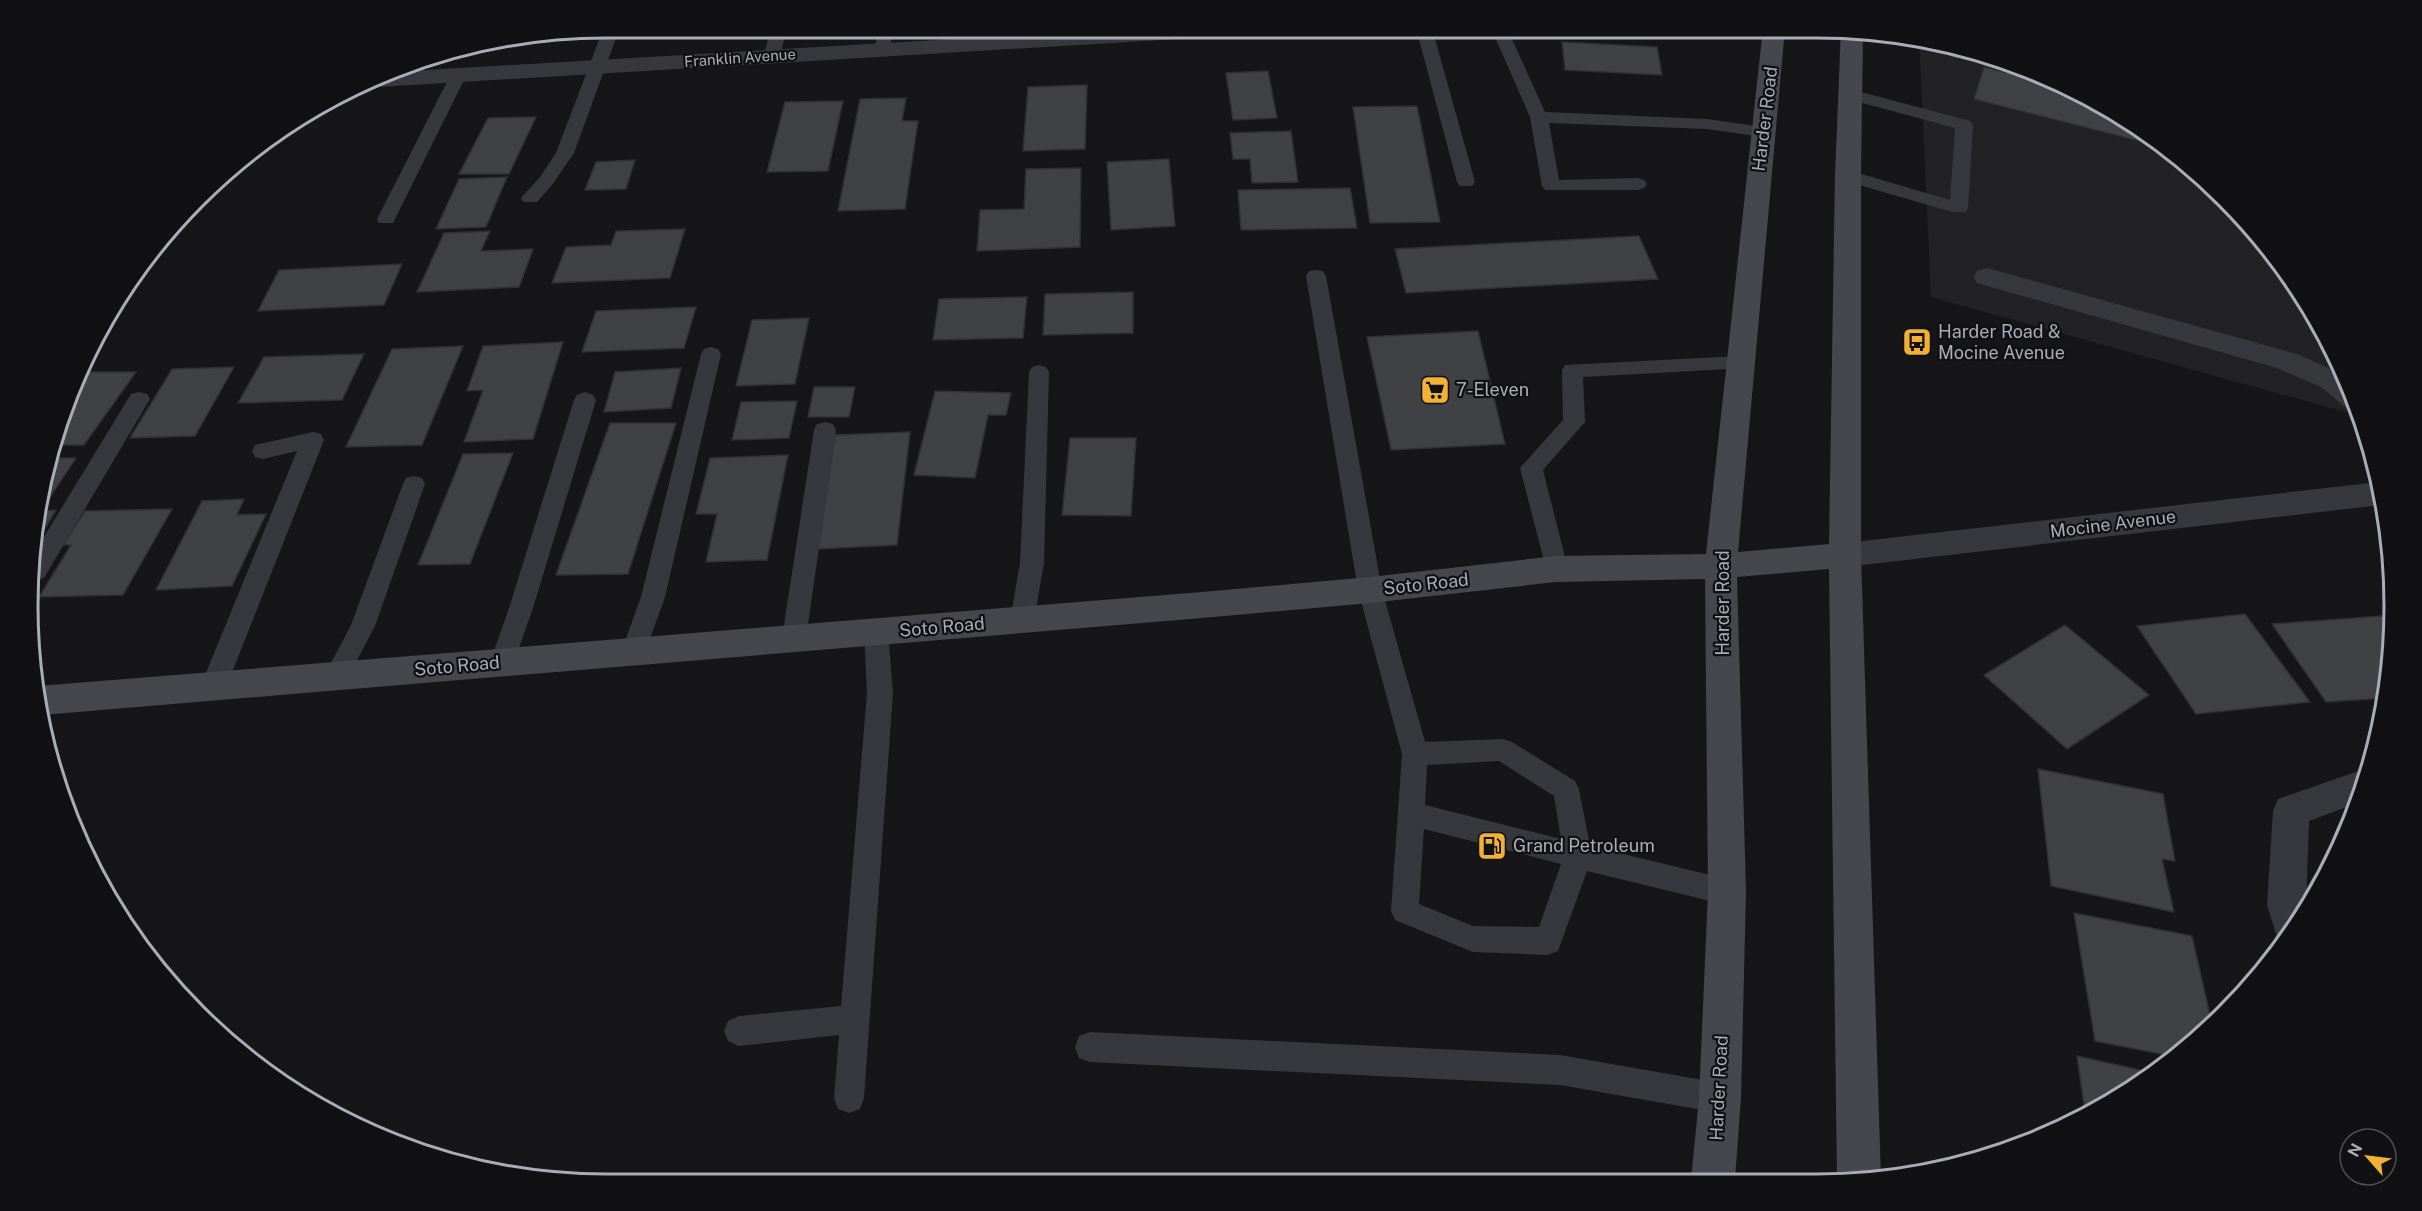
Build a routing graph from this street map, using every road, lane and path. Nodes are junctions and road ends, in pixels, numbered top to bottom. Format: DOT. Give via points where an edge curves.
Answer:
graph roads {
  1 [pos="608,38"];
  2 [pos="776,38"];
  3 [pos="884,38"];
  4 [pos="1427,38"];
  5 [pos="1503,38"];
  6 [pos="1773,38"];
  7 [pos="1852,39"];
  8 [pos="772,56"];
  9 [pos="597,66"];
  10 [pos="459,74"];
  11 [pos="394,79"];
  12 [pos="1850,94"];
  13 [pos="1539,117"];
  14 [pos="1763,132"];
  15 [pos="1848,176"];
  16 [pos="1466,182"];
  17 [pos="1638,184"];
  18 [pos="530,198"];
  19 [pos="386,219"];
  20 [pos="1316,276"];
  21 [pos="1988,277"];
  22 [pos="711,354"];
  23 [pos="1740,363"];
  24 [pos="1039,372"];
  25 [pos="2341,388"];
  26 [pos="139,399"];
  27 [pos="585,400"];
  28 [pos="825,430"];
  29 [pos="263,451"];
  30 [pos="414,483"];
  31 [pos="2374,494"];
  32 [pos="1845,555"];
  33 [pos="39,566"];
  34 [pos="1721,566"];
  35 [pos="1556,569"];
  36 [pos="1370,590"];
  37 [pos="1022,620"];
  38 [pos="876,632"];
  39 [pos="794,638"];
  40 [pos="633,652"];
  41 [pos="502,662"];
  42 [pos="336,676"];
  43 [pos="214,686"];
  44 [pos="45,700"];
  45 [pos="1415,754"];
  46 [pos="2354,789"];
  47 [pos="1412,814"];
  48 [pos="1578,856"];
  49 [pos="1727,892"];
  50 [pos="2290,919"];
  51 [pos="855,1019"];
  52 [pos="739,1030"];
  53 [pos="1090,1047"];
  54 [pos="849,1098"];
  55 [pos="1720,1098"];
  56 [pos="1859,1172"];
  57 [pos="1713,1174"];
  1 -- 9 [label="lane"];
  2 -- 8 [label="lane"];
  3 -- 8 [label="street, Franklin Avenue"];
  4 -- 16 [label="lane"];
  5 -- 13 [label="lane"];
  6 -- 14 [label="main road, Harder Road"];
  7 -- 12 [label="main road"];
  8 -- 9 [label="street, Franklin Avenue"];
  9 -- 10 [label="street, Franklin Avenue"];
  9 -- 18 [label="lane" via="564,153"];
  10 -- 11 [label="street, Franklin Avenue"];
  10 -- 19 [label="lane"];
  12 -- 15 [label="main road"];
  12 -- 15 [label="lane" via="1964,125 1959,208"];
  13 -- 14 [label="lane" via="1707,124"];
  13 -- 17 [label="lane" via="1551,186"];
  14 -- 23 [label="main road, Harder Road"];
  15 -- 32 [label="main road"];
  20 -- 36 [label="lane"];
  21 -- 25 [label="street" via="2287,361"];
  22 -- 40 [label="lane" via="653,597"];
  23 -- 34 [label="main road, Harder Road"];
  23 -- 35 [label="lane" via="1572,370 1574,422 1531,468"];
  24 -- 37 [label="lane" via="1032,563"];
  26 -- 33 [label="lane"];
  27 -- 41 [label="lane"];
  28 -- 39 [label="lane"];
  29 -- 43 [label="lane" via="313,440"];
  30 -- 42 [label="lane" via="363,626"];
  31 -- 32 [label="street, Mocine Avenue"];
  32 -- 34 [label="main road, Soto Road"];
  32 -- 56 [label="main road"];
  34 -- 35 [label="main road, Soto Road"];
  34 -- 49 [label="main road, Harder Road"];
  35 -- 36 [label="main road, Soto Road"];
  36 -- 37 [label="main road, Soto Road"];
  36 -- 45 [label="lane"];
  37 -- 38 [label="main road, Soto Road"];
  38 -- 39 [label="main road, Soto Road"];
  38 -- 51 [label="lane" via="880,693"];
  39 -- 40 [label="main road, Soto Road"];
  40 -- 41 [label="main road, Soto Road"];
  41 -- 42 [label="main road, Soto Road"];
  42 -- 43 [label="main road, Soto Road"];
  43 -- 44 [label="main road, Soto Road"];
  45 -- 47 [label="lane"];
  45 -- 48 [label="lane" via="1503,750 1566,789"];
  46 -- 50 [label="street" via="2291,812 2286,905"];
  47 -- 48 [label="lane"];
  47 -- 48 [label="lane" via="1405,911 1473,939 1548,941"];
  48 -- 49 [label="lane"];
  49 -- 55 [label="main road, Harder Road"];
  51 -- 52 [label="lane"];
  51 -- 54 [label="lane"];
  53 -- 55 [label="lane" via="1560,1070"];
  55 -- 57 [label="main road, Harder Road"];
}
